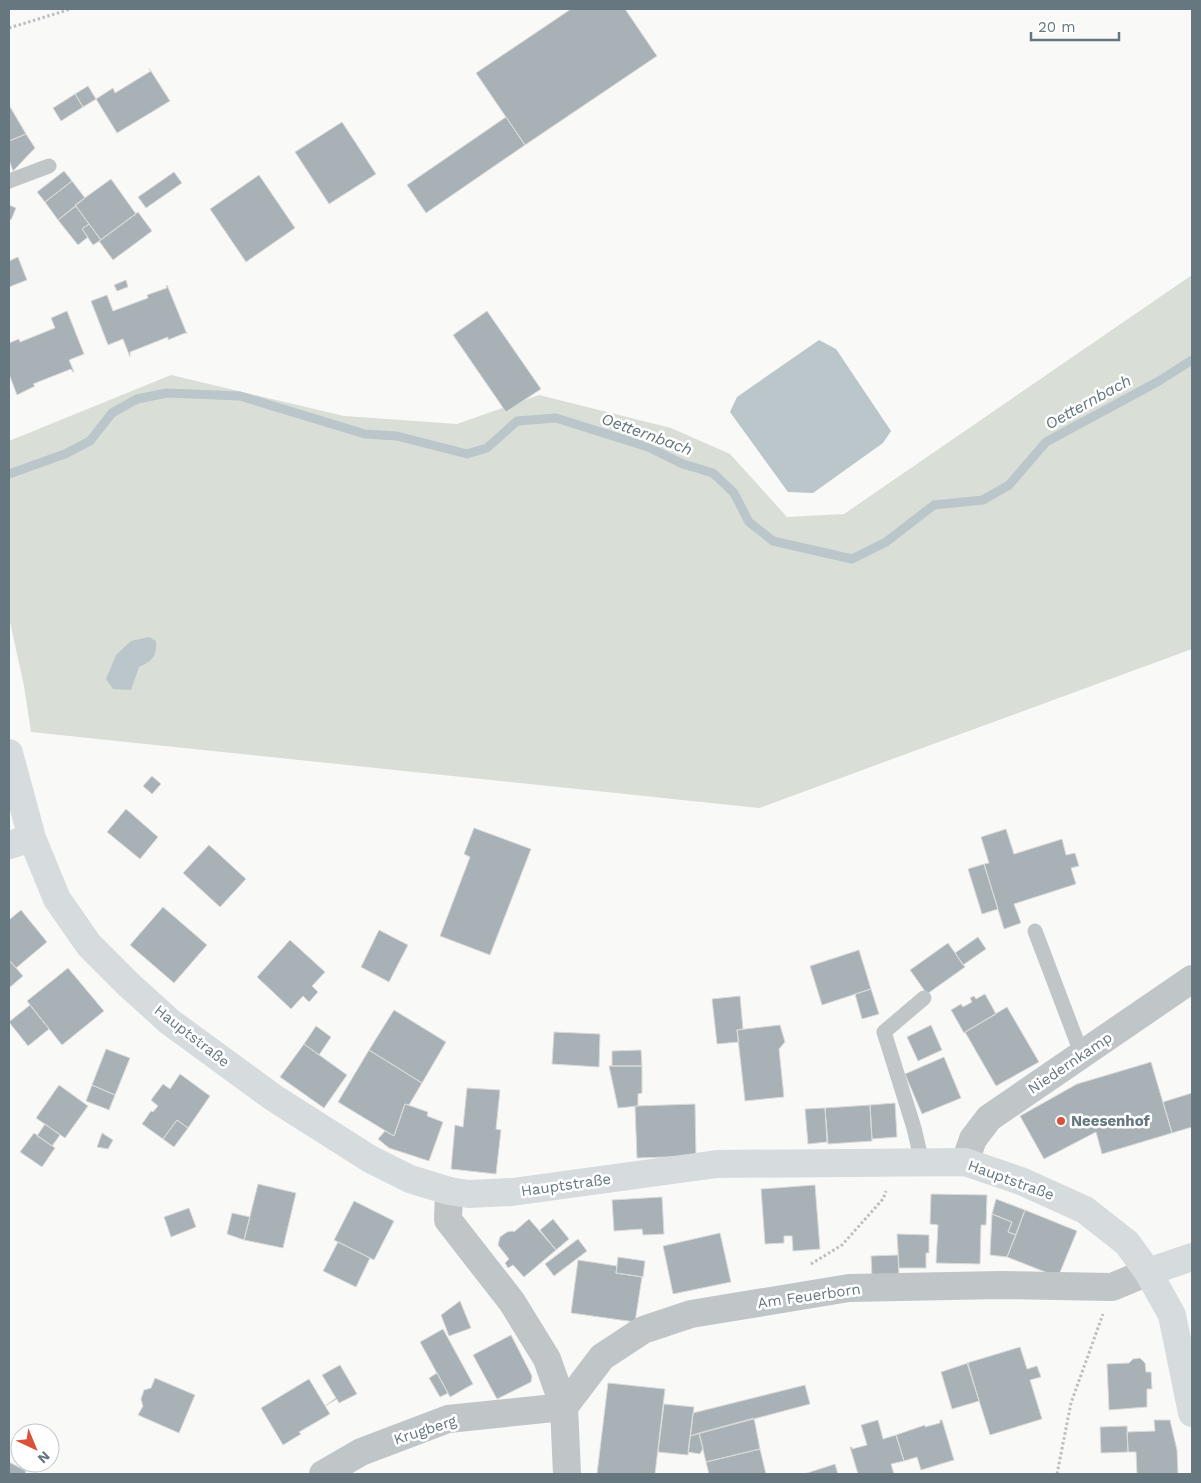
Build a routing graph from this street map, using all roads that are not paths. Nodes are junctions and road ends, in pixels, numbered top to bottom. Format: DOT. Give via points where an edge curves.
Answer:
graph roads {
  1 [pos="49,166"];
  2 [pos="9,181"];
  3 [pos="9,753"];
  4 [pos="20,842"];
  5 [pos="1035,931"];
  6 [pos="1192,980"];
  7 [pos="924,998"];
  8 [pos="1082,1055"];
  9 [pos="922,1162"];
  10 [pos="965,1162"];
  11 [pos="449,1192"];
  12 [pos="1192,1257"];
  13 [pos="1148,1272"];
  14 [pos="564,1407"];
  15 [pos="1192,1413"];
  16 [pos="323,1474"];
  17 [pos="567,1474"];
  1 -- 2 [label="lane"];
  3 -- 4 [label="main road, Hauptstraße"];
  4 -- 11 [label="main road, Hauptstraße" via="88,945 170,1022 274,1098 370,1159 410,1179"];
  5 -- 8 [label="lane"];
  6 -- 8 [label="street, Niedernkamp"];
  7 -- 9 [label="lane" via="884,1032"];
  8 -- 10 [label="street, Niedernkamp" via="989,1118 973,1139"];
  9 -- 10 [label="main road, Hauptstraße"];
  9 -- 11 [label="main road, Hauptstraße" via="717,1164 512,1192"];
  10 -- 13 [label="main road, Hauptstraße" via="1021,1181 1085,1210 1127,1243"];
  11 -- 14 [label="street" via="448,1220 517,1310 547,1359"];
  12 -- 13 [label="main road"];
  13 -- 14 [label="street, Am Feuerborn" via="1112,1287 849,1288 690,1314 643,1330 602,1357"];
  13 -- 15 [label="main road, Hauptstraße" via="1172,1315"];
  14 -- 16 [label="street, Krugberg" via="448,1419 361,1452"];
  14 -- 17 [label="street"];
}
